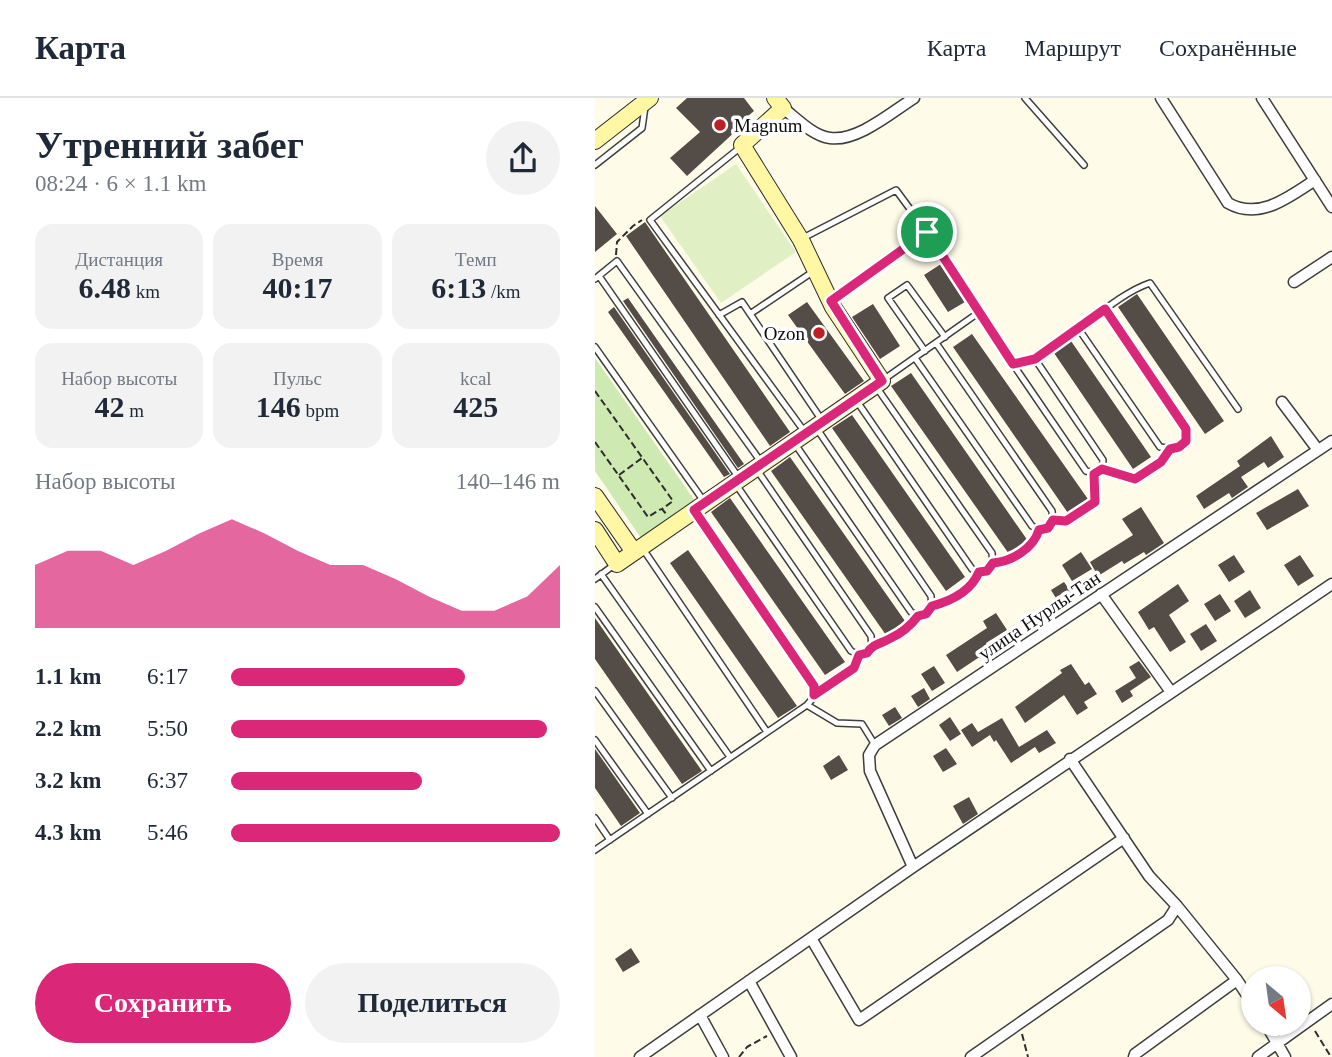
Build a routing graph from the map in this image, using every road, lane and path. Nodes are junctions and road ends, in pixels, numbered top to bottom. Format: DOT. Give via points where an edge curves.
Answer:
graph roads {
  1 [pos="914,98"];
  2 [pos="1025,98"];
  3 [pos="1161,98"];
  4 [pos="1262,98"];
  5 [pos="648,100"];
  6 [pos="779,103"];
  7 [pos="595,141"];
  8 [pos="742,145"];
  9 [pos="595,165"];
  10 [pos="1084,165"];
  11 [pos="1315,180"];
  12 [pos="1332,207"];
  13 [pos="650,220"];
  14 [pos="927,232"];
  15 [pos="801,240"];
  16 [pos="1332,257"];
  17 [pos="618,261"];
  18 [pos="816,269"];
  19 [pos="597,278"];
  20 [pos="1294,282"];
  21 [pos="831,301"];
  22 [pos="1105,309"];
  23 [pos="978,313"];
  24 [pos="750,314"];
  25 [pos="719,315"];
  26 [pos="1078,328"];
  27 [pos="945,337"];
  28 [pos="936,343"];
  29 [pos="595,346"];
  30 [pos="925,351"];
  31 [pos="915,358"];
  32 [pos="1035,359"];
  33 [pos="1013,364"];
  34 [pos="878,383"];
  35 [pos="595,391"];
  36 [pos="856,399"];
  37 [pos="1282,402"];
  38 [pos="1238,409"];
  39 [pos="809,431"];
  40 [pos="595,442"];
  41 [pos="1327,447"];
  42 [pos="1170,449"];
  43 [pos="643,458"];
  44 [pos="759,466"];
  45 [pos="1102,469"];
  46 [pos="1094,474"];
  47 [pos="619,475"];
  48 [pos="737,480"];
  49 [pos="595,496"];
  50 [pos="699,506"];
  51 [pos="662,509"];
  52 [pos="1053,520"];
  53 [pos="674,524"];
  54 [pos="595,530"];
  55 [pos="1039,530"];
  56 [pos="637,549"];
  57 [pos="993,563"];
  58 [pos="617,564"];
  59 [pos="979,572"];
  60 [pos="601,575"];
  61 [pos="595,579"];
  62 [pos="1332,584"];
  63 [pos="1101,594"];
  64 [pos="932,606"];
  65 [pos="595,607"];
  66 [pos="918,616"];
  67 [pos="872,646"];
  68 [pos="859,655"];
  69 [pos="595,691"];
  70 [pos="1171,692"];
  71 [pos="814,695"];
  72 [pos="807,705"];
  73 [pos="767,732"];
  74 [pos="595,740"];
  75 [pos="875,745"];
  76 [pos="730,757"];
  77 [pos="1070,759"];
  78 [pos="711,771"];
  79 [pos="672,797"];
  80 [pos="647,814"];
  81 [pos="595,818"];
  82 [pos="1124,838"];
  83 [pos="610,840"];
  84 [pos="595,850"];
  85 [pos="913,867"];
  86 [pos="1177,906"];
  87 [pos="811,938"];
  88 [pos="1237,979"];
  89 [pos="749,981"];
  90 [pos="1241,985"];
  91 [pos="1332,1004"];
  92 [pos="700,1015"];
  93 [pos="1311,1020"];
  94 [pos="1019,1023"];
  95 [pos="1311,1023"];
  96 [pos="778,1033"];
  97 [pos="1274,1036"];
  98 [pos="1289,1036"];
  99 [pos="1279,1043"];
  100 [pos="640,1057"];
  101 [pos="723,1057"];
  102 [pos="739,1057"];
  103 [pos="791,1057"];
  104 [pos="971,1057"];
  105 [pos="1028,1057"];
  106 [pos="1134,1057"];
  107 [pos="1258,1057"];
  108 [pos="1285,1057"];
  109 [pos="1331,1057"];
  1 -- 6 [label="street" via="868,129 831,139"];
  2 -- 10 [label="lane"];
  3 -- 11 [label="street" via="1229,203 1240,210 1268,208"];
  4 -- 11 [label="street"];
  5 -- 7 [label="street"];
  5 -- 9 [label="lane" via="642,128"];
  6 -- 8 [label="street"];
  8 -- 13 [label="lane"];
  8 -- 15 [label="street"];
  11 -- 12 [label="street"];
  13 -- 17 [label="path" via="633,226 617,242"];
  13 -- 25 [label="lane"];
  14 -- 15 [label="lane" via="896,190"];
  14 -- 21 [label="lane"];
  14 -- 23 [label="lane"];
  15 -- 18 [label="street"];
  16 -- 20 [label="street"];
  17 -- 19 [label="lane"];
  17 -- 44 [label="lane"];
  18 -- 21 [label="street"];
  18 -- 24 [label="lane"];
  19 -- 48 [label="lane"];
  21 -- 34 [label="street"];
  22 -- 26 [label="lane"];
  22 -- 38 [label="lane" via="1152,283"];
  22 -- 42 [label="lane" via="1186,429 1186,441"];
  23 -- 27 [label="lane"];
  23 -- 33 [label="lane"];
  24 -- 25 [label="lane" via="742,302"];
  24 -- 39 [label="lane"];
  25 -- 39 [label="lane"];
  26 -- 32 [label="lane"];
  26 -- 42 [label="lane" via="1160,447"];
  27 -- 28 [label="lane"];
  27 -- 30 [label="lane" via="907,285 888,298"];
  28 -- 30 [label="lane"];
  28 -- 52 [label="lane" via="1052,511"];
  29 -- 50 [label="lane"];
  30 -- 31 [label="lane"];
  31 -- 34 [label="lane"];
  31 -- 55 [label="lane"];
  32 -- 33 [label="lane"];
  32 -- 45 [label="lane" via="1103,460"];
  33 -- 46 [label="lane" via="1086,471"];
  34 -- 36 [label="street"];
  34 -- 57 [label="lane" via="992,553"];
  35 -- 43 [label="path"];
  36 -- 39 [label="street"];
  36 -- 59 [label="lane" via="972,569"];
  37 -- 41 [label="street"];
  39 -- 44 [label="street"];
  39 -- 64 [label="lane" via="931,596"];
  39 -- 66 [label="lane" via="911,612"];
  40 -- 47 [label="path"];
  41 -- 63 [label="street, улица Нурлы-Тан"];
  42 -- 45 [label="path" via="1161,462 1135,479"];
  43 -- 47 [label="path"];
  43 -- 51 [label="path" via="673,501"];
  44 -- 48 [label="street"];
  44 -- 67 [label="lane" via="871,636"];
  45 -- 46 [label="lane"];
  46 -- 52 [label="path" via="1095,502 1066,521"];
  47 -- 51 [label="path" via="648,517"];
  48 -- 50 [label="street"];
  48 -- 68 [label="lane" via="851,651"];
  49 -- 56 [label="street"];
  50 -- 53 [label="street"];
  50 -- 71 [label="lane" via="814,686"];
  51 -- 53 [label="path"];
  52 -- 55 [label="lane" via="1048,528"];
  53 -- 56 [label="street"];
  54 -- 58 [label="street"];
  55 -- 57 [label="path" via="1036,541 1008,561"];
  56 -- 58 [label="street"];
  56 -- 73 [label="lane"];
  57 -- 59 [label="lane"];
  58 -- 60 [label="lane"];
  59 -- 64 [label="path" via="974,585"];
  60 -- 61 [label="lane"];
  60 -- 76 [label="lane"];
  62 -- 70 [label="street"];
  63 -- 70 [label="street"];
  63 -- 75 [label="street, улица Нурлы-Тан"];
  64 -- 66 [label="lane"];
  65 -- 78 [label="lane"];
  66 -- 67 [label="path" via="912,625"];
  67 -- 68 [label="lane"];
  68 -- 71 [label="path" via="854,668"];
  69 -- 79 [label="lane"];
  70 -- 77 [label="street"];
  71 -- 72 [label="lane"];
  72 -- 73 [label="lane"];
  72 -- 75 [label="lane" via="837,723 862,724"];
  73 -- 76 [label="lane"];
  74 -- 80 [label="lane"];
  75 -- 85 [label="street" via="869,755 870,771"];
  76 -- 78 [label="lane"];
  77 -- 82 [label="street"];
  77 -- 85 [label="street"];
  78 -- 79 [label="lane"];
  79 -- 80 [label="lane"];
  80 -- 83 [label="lane"];
  81 -- 83 [label="lane"];
  82 -- 86 [label="street" via="1149,876"];
  82 -- 87 [label="street" via="859,1020"];
  83 -- 84 [label="lane"];
  85 -- 87 [label="street"];
  86 -- 88 [label="street"];
  86 -- 94 [label="street" via="1168,920"];
  87 -- 89 [label="street"];
  88 -- 90 [label="street"];
  88 -- 106 [label="street"];
  89 -- 92 [label="street"];
  89 -- 96 [label="street"];
  91 -- 93 [label="street"];
  92 -- 100 [label="street"];
  92 -- 101 [label="street"];
  94 -- 104 [label="street"];
  94 -- 105 [label="path"];
  95 -- 109 [label="path"];
  96 -- 102 [label="path" via="761,1038"];
  96 -- 103 [label="street"];
  97 -- 99 [label="street"];
  98 -- 99 [label="street"];
  99 -- 107 [label="street"];
  99 -- 108 [label="street"];
}
